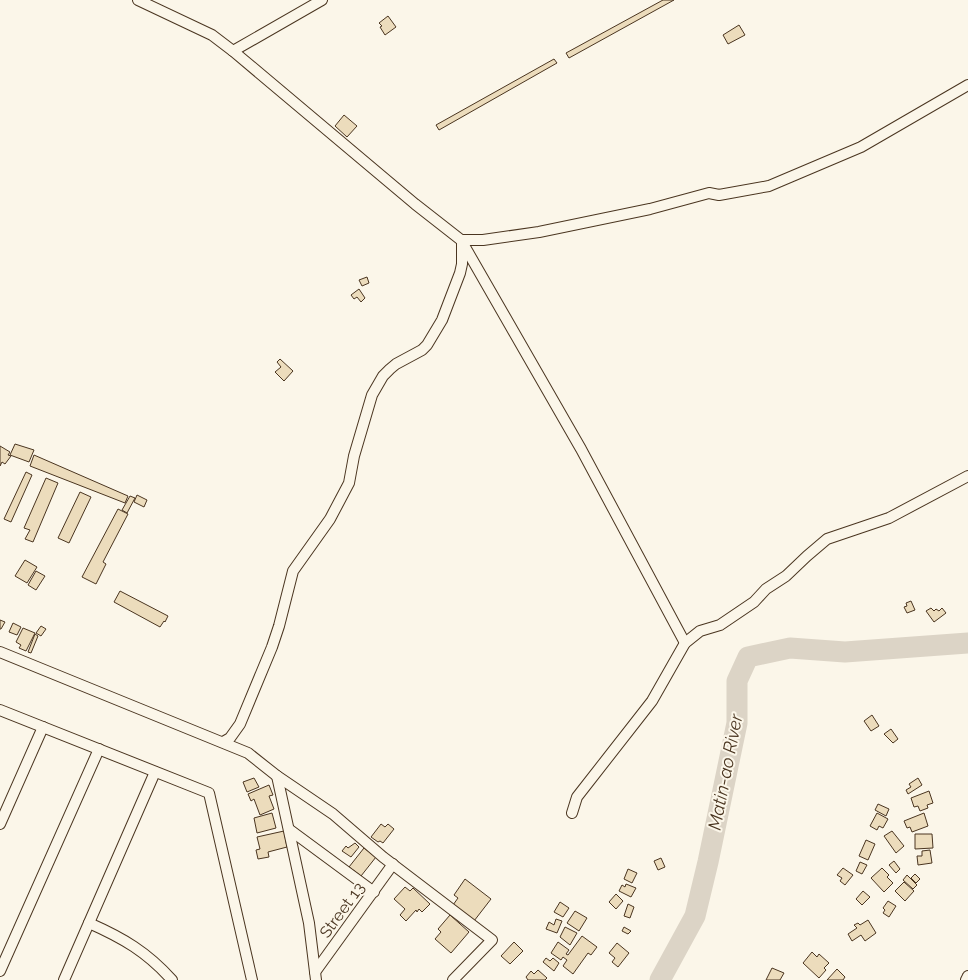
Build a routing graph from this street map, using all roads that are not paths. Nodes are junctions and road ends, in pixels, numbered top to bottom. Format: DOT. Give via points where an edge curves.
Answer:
graph roads {
  1 [pos="138,0"];
  2 [pos="322,0"];
  3 [pos="233,51"];
  4 [pos="968,85"];
  5 [pos="462,240"];
  6 [pos="968,476"];
  7 [pos="685,643"];
  8 [pos="0,652"];
  9 [pos="0,710"];
  10 [pos="44,727"];
  11 [pos="223,742"];
  12 [pos="99,749"];
  13 [pos="156,772"];
  14 [pos="277,776"];
  15 [pos="572,813"];
  16 [pos="0,824"];
  17 [pos="290,830"];
  18 [pos="393,864"];
  19 [pos="374,892"];
  20 [pos="89,923"];
  21 [pos="0,971"];
  22 [pos="315,976"];
  23 [pos="968,976"];
  24 [pos="64,980"];
  25 [pos="172,980"];
  26 [pos="252,980"];
  27 [pos="453,980"];
  28 [pos="966,980"];
  1 -- 3 [label="street" via="212,35"];
  2 -- 3 [label="street"];
  3 -- 5 [label="street"];
  4 -- 5 [label="street" via="861,147 768,186 719,195 708,193 650,209 539,232"];
  5 -- 7 [label="street" via="581,449"];
  5 -- 11 [label="street" via="462,264 442,320 422,350 390,369 372,395 349,483 330,519 293,571 272,647 240,724"];
  6 -- 7 [label="street" via="889,518 827,540 754,602 720,625 700,631"];
  7 -- 15 [label="street" via="652,701 578,797"];
  8 -- 11 [label="street"];
  9 -- 10 [label="street"];
  10 -- 12 [label="street"];
  10 -- 16 [label="street"];
  11 -- 14 [label="street" via="248,753"];
  12 -- 13 [label="street"];
  12 -- 21 [label="street"];
  13 -- 20 [label="street"];
  13 -- 26 [label="street" via="209,793"];
  14 -- 17 [label="street"];
  14 -- 18 [label="street" via="333,814"];
  17 -- 19 [label="street"];
  17 -- 22 [label="street" via="309,923"];
  18 -- 19 [label="street, Street 13"];
  18 -- 27 [label="street" via="492,940"];
  19 -- 22 [label="street, Street 13"];
  20 -- 24 [label="street"];
  20 -- 25 [label="street" via="135,947"];
  23 -- 28 [label="street"];
}
